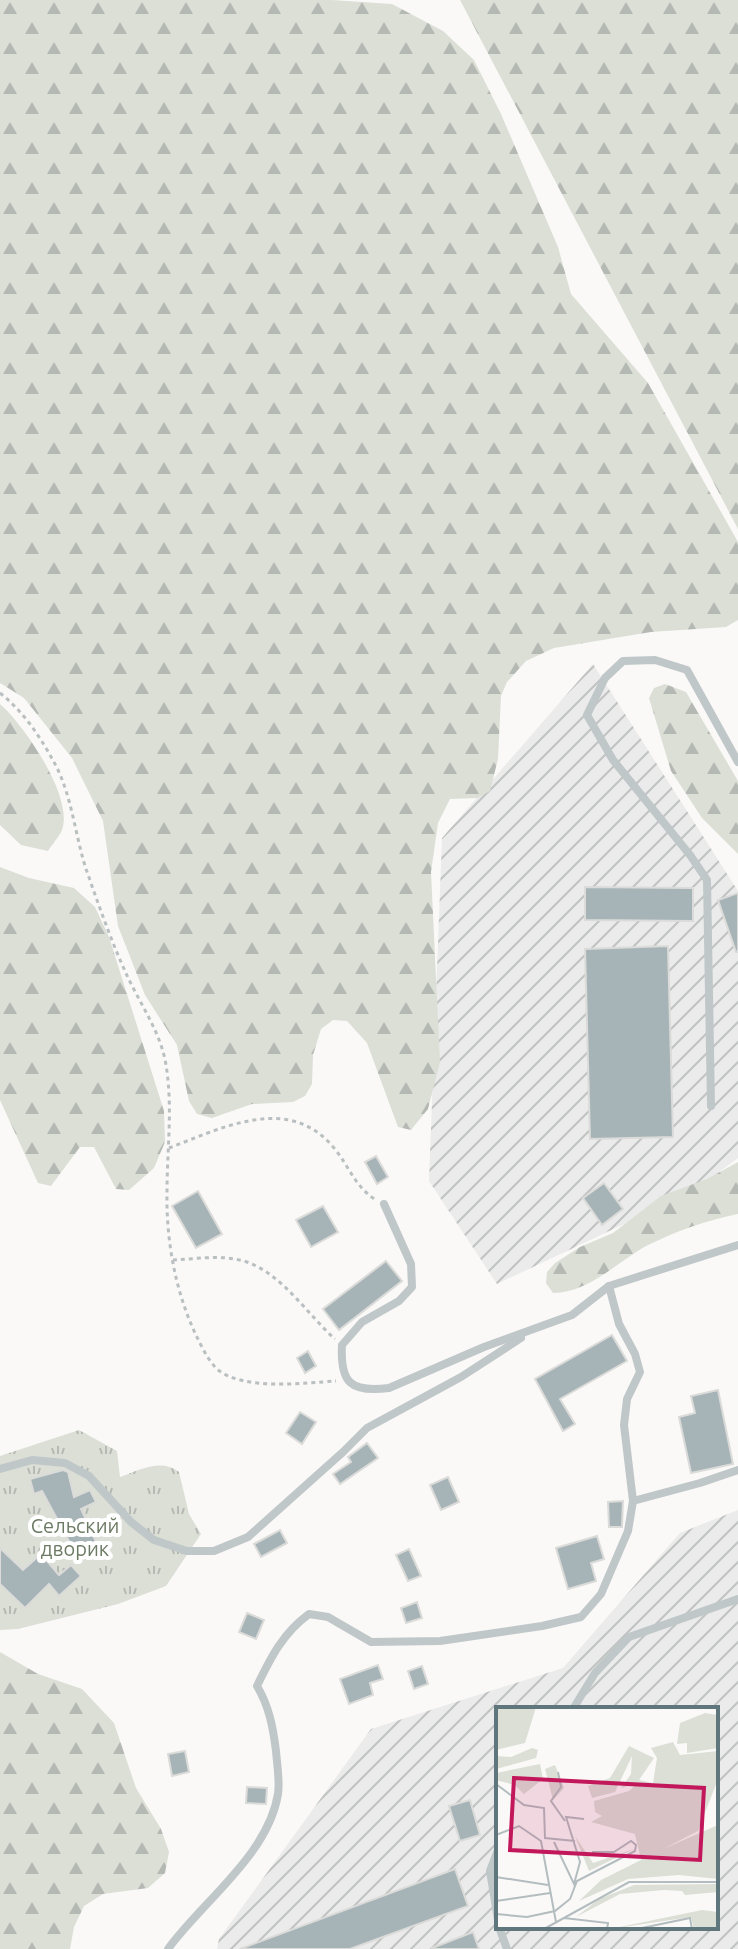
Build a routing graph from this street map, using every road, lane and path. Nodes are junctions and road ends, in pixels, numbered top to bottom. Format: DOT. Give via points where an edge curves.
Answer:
graph roads {
  1 [pos="0,693"];
  2 [pos="738,762"];
  3 [pos="711,1106"];
  4 [pos="169,1148"];
  5 [pos="384,1204"];
  6 [pos="738,1245"];
  7 [pos="173,1260"];
  8 [pos="609,1286"];
  9 [pos="532,1331"];
  10 [pos="342,1345"];
  11 [pos="346,1380"];
  12 [pos="0,1469"];
  13 [pos="738,1470"];
  14 [pos="633,1501"];
  15 [pos="738,1599"];
  16 [pos="574,1707"];
  17 [pos="496,1855"];
  18 [pos="496,1908"];
  19 [pos="500,1929"];
  20 [pos="168,1949"];
  21 [pos="507,1949"];
  1 -- 4 [label="path" via="36,732 57,768 91,881 165,1060"];
  2 -- 3 [label="lane" via="687,670 655,660 623,661 605,678 587,715 613,760 707,880"];
  4 -- 5 [label="path" via="236,1122 273,1117 297,1121 334,1148 365,1193"];
  4 -- 7 [label="path" via="167,1217"];
  5 -- 10 [label="lane" via="411,1264 412,1287 399,1301 362,1322"];
  6 -- 8 [label="lane"];
  7 -- 10 [label="path" via="215,1257 266,1272"];
  7 -- 11 [label="path" via="185,1310 218,1370 253,1382"];
  8 -- 9 [label="lane" via="572,1315"];
  8 -- 14 [label="lane" via="640,1372 627,1399 624,1425"];
  9 -- 11 [label="lane" via="389,1388 375,1390"];
  9 -- 12 [label="lane" via="367,1428 248,1537 214,1551 187,1551 154,1540 89,1476 65,1463 32,1460"];
  10 -- 11 [label="lane"];
  13 -- 14 [label="lane"];
  14 -- 20 [label="lane" via="628,1531 601,1594 581,1617 440,1641 371,1642 328,1617 309,1614 292,1627 257,1686 267,1702 277,1761 278,1793 268,1824 240,1868"];
  15 -- 16 [label="lane" via="629,1637 595,1673"];
  17 -- 18 [label="lane" via="490,1871"];
  19 -- 21 [label="lane"];
}
